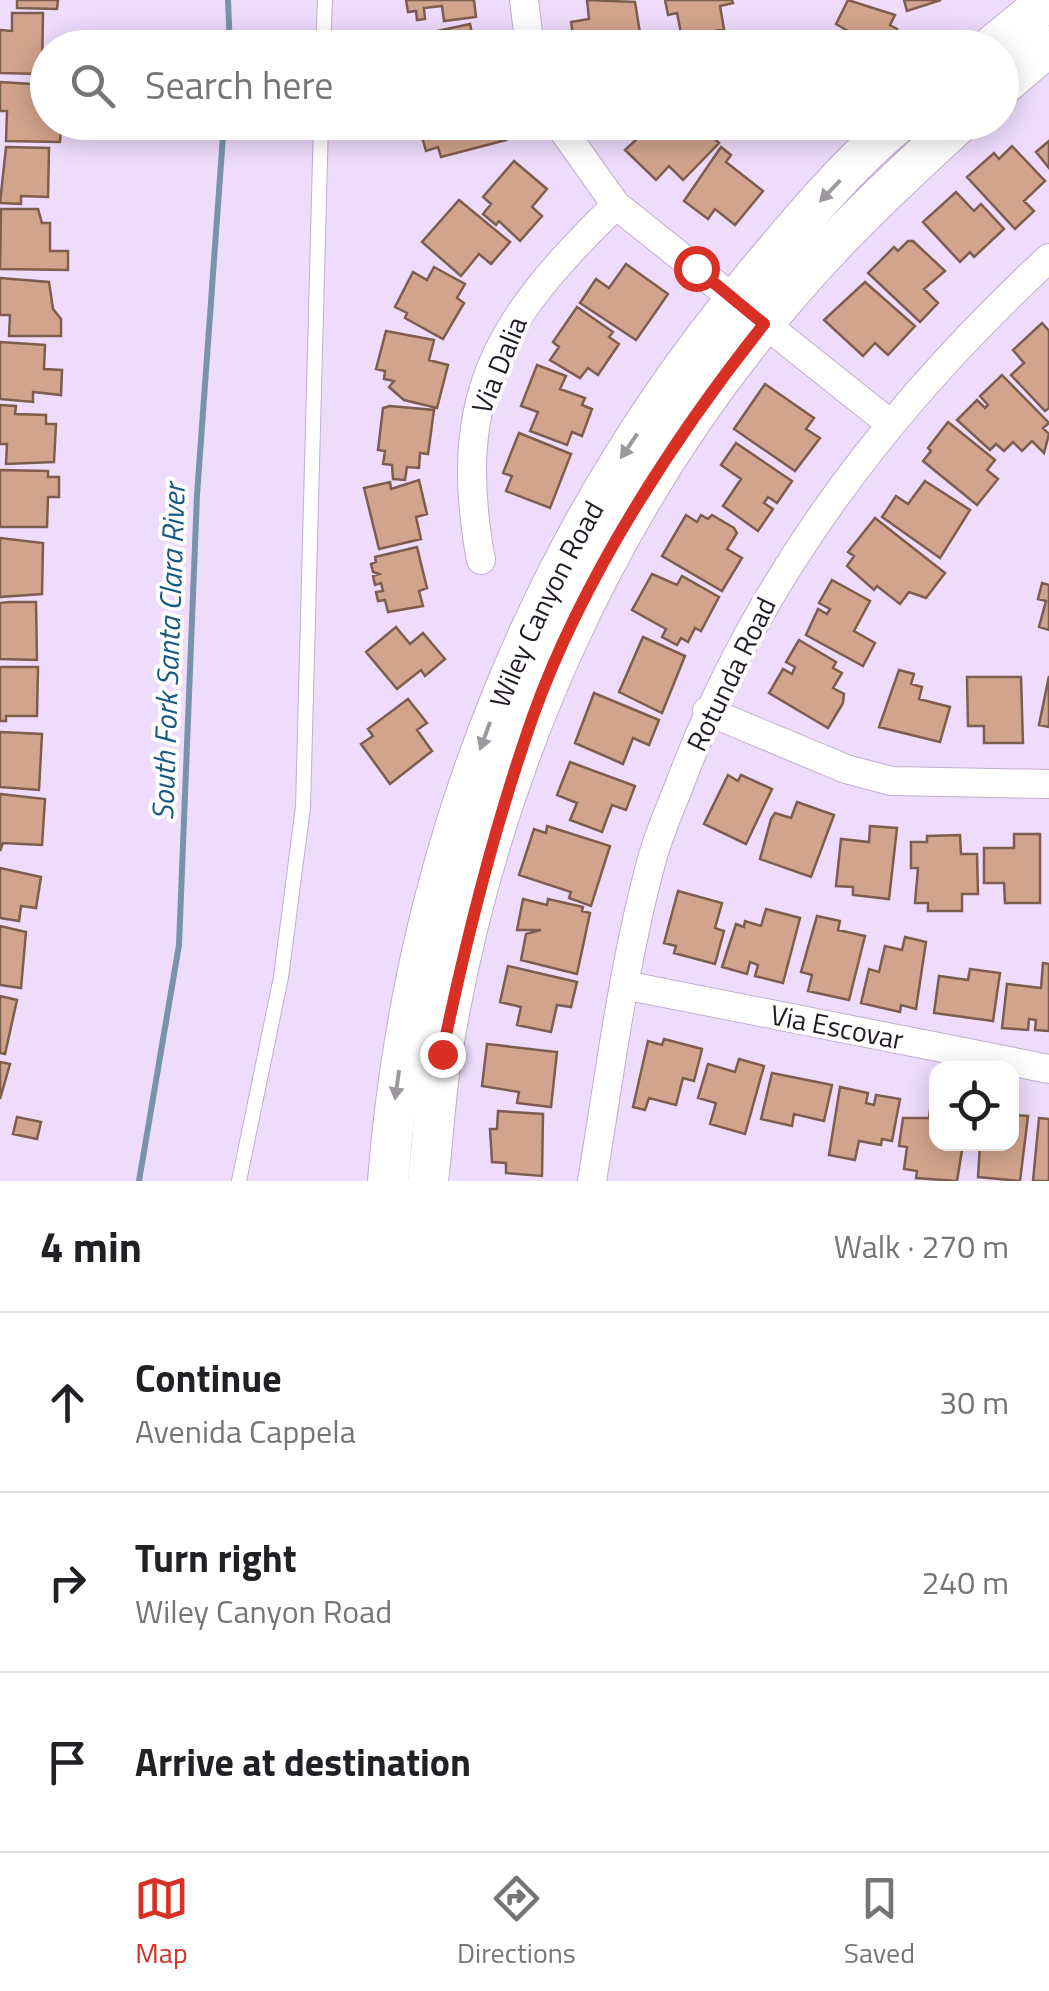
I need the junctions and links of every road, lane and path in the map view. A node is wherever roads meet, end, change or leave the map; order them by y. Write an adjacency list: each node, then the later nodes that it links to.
1 (325, 0): 4 (lane)
2 (524, 0): 5 (street)
3 (1048, 0): 6 (main road)
4 (324, 30)
5 (528, 30)
6 (1012, 30)
7 (1049, 46): 8 (main road)
8 (1019, 72)
9 (321, 140): 22 (lane)
10 (570, 140): 13 (street)
11 (881, 140): 15 (main road, Wiley Canyon Road, one-way to 15)
12 (940, 140): 15 (main road, Wiley Canyon Road)
13 (616, 204): 15 (street); 17 (street, Via Dalia)
14 (1049, 258): 16 (street, Rotunda Road)
15 (750, 312): 16 (street); 23 (main road, Wiley Canyon Road, one-way to 23); 24 (main road, Wiley Canyon Road)
16 (888, 422): 18 (street, Rotunda Road)
17 (481, 560)
18 (708, 711): 19 (street); 20 (street, Rotunda Road)
19 (1049, 784)
20 (624, 985): 21 (street, Via Escovar); 25 (street, Rotunda Road)
21 (1049, 1069)
22 (239, 1181)
23 (388, 1181)
24 (428, 1181)
25 (592, 1181)

